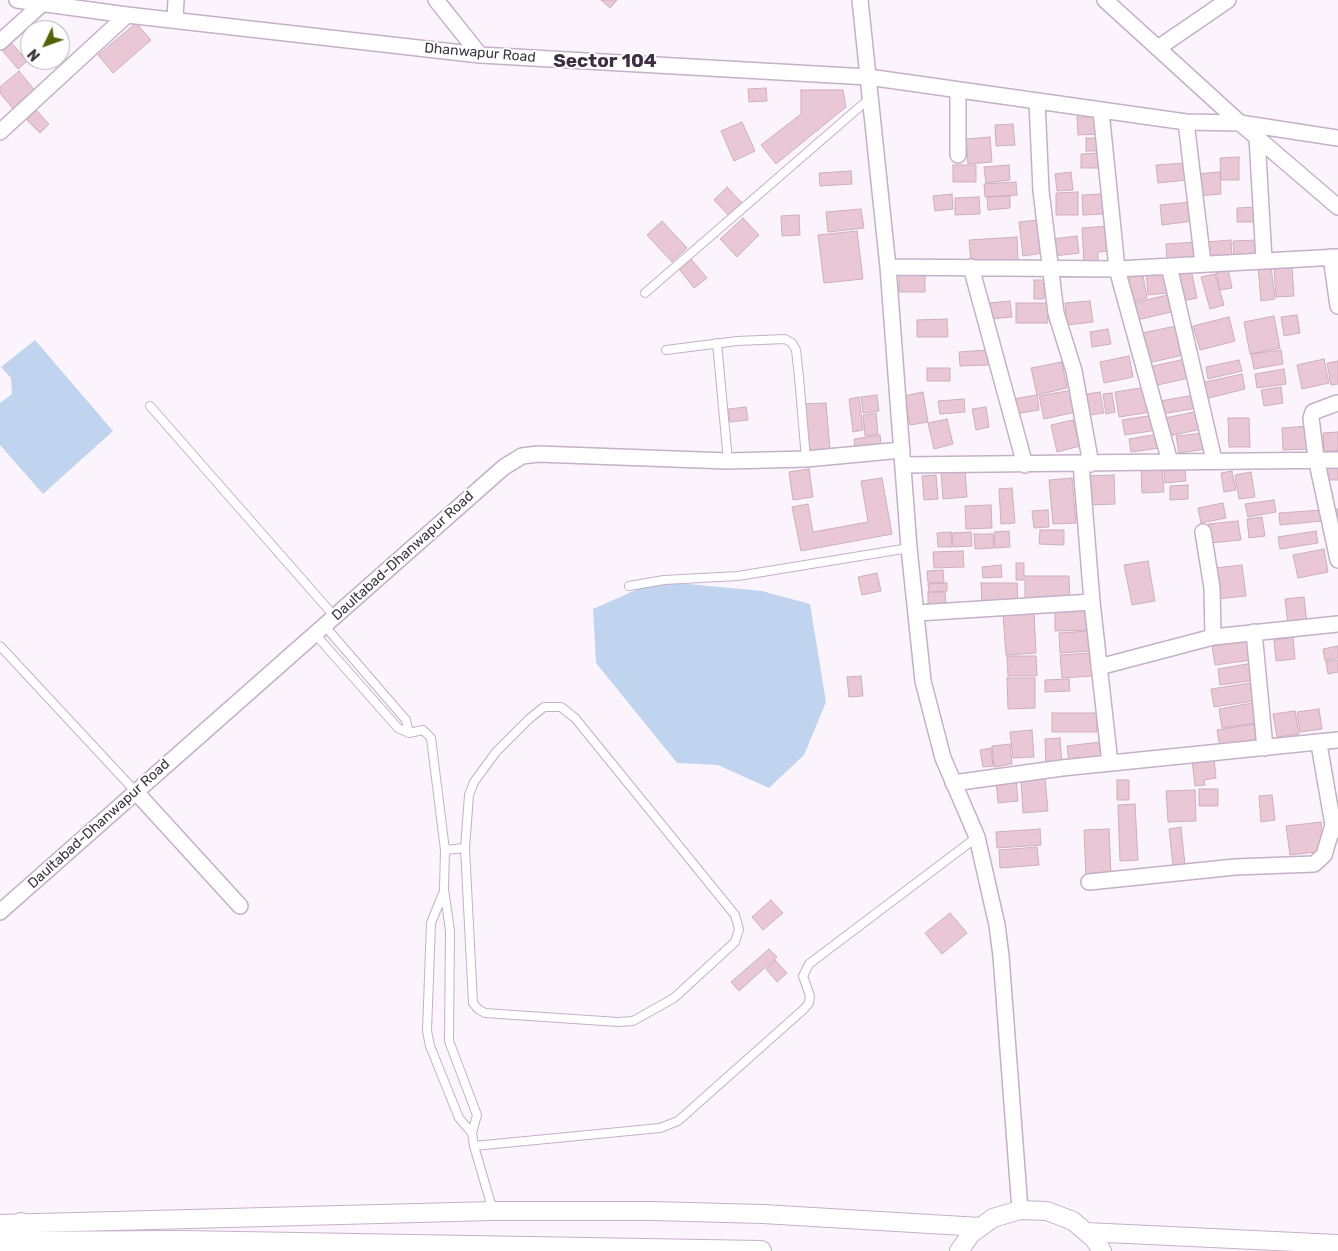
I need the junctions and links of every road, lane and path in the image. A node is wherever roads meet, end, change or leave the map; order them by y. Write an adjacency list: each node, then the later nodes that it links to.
1 (17, 0): 7 (street, Dhanwapur Road)
2 (176, 0): 10 (street)
3 (436, 0): 13 (street)
4 (860, 0): 14 (street)
5 (1105, 0): 12 (street)
6 (1228, 0): 12 (street)
7 (44, 2): 8 (street, Dhanwapur Road); 11 (street)
8 (82, 4): 9 (street, Dhanwapur Road)
9 (127, 15): 10 (street, Dhanwapur Road); 21 (street)
10 (175, 18): 13 (street, Dhanwapur Road)
11 (0, 42)
12 (1158, 48): 20 (street)
13 (480, 55): 14 (street, Dhanwapur Road)
14 (868, 77): 15 (street, Dhanwapur Road); 16 (street)
15 (958, 90): 17 (street, Dhanwapur Road); 24 (street)
16 (870, 98): 30 (street); 34 (lane)
17 (1037, 101): 18 (street, Dhanwapur Road); 32 (street)
18 (1102, 110): 19 (street, Dhanwapur Road); 33 (street)
19 (1186, 122): 20 (street, Dhanwapur Road); 28 (street)
20 (1240, 123): 22 (street); 23 (street, Dhanwapur Road)
21 (0, 132)
22 (1256, 137): 25 (street); 27 (street)
23 (1338, 138)
24 (958, 155)
25 (1338, 208)
26 (1335, 257): 27 (street); 35 (street)
27 (1264, 260): 28 (street)
28 (1203, 263): 29 (street)
29 (1169, 266): 33 (street); 43 (street)
30 (888, 267): 31 (street); 40 (street)
31 (971, 267): 32 (street); 49 (street)
32 (1050, 267): 33 (street); 47 (street)
33 (1117, 269): 46 (street)
34 (645, 293)
35 (1338, 306)
36 (717, 343): 37 (lane); 42 (lane); 45 (lane)
37 (666, 350)
38 (1336, 403): 41 (street)
39 (150, 406): 57 (lane)
40 (902, 450): 42 (street, Daultabad-Dhanwapur Road); 48 (street)
41 (1316, 458): 43 (street); 44 (street); 52 (street)
42 (806, 459): 45 (street, Daultabad-Dhanwapur Road)
43 (1214, 460): 46 (street)
44 (1338, 460)
45 (728, 461): 57 (street, Daultabad-Dhanwapur Road)
46 (1170, 462): 47 (street)
47 (1086, 464): 49 (street); 54 (street)
48 (904, 465): 49 (street); 51 (street)
49 (1025, 465)
50 (1203, 532): 59 (street)
51 (909, 548): 53 (lane); 55 (street)
52 (1338, 560)
53 (629, 586)
54 (1092, 602): 55 (street); 61 (street)
55 (916, 613): 67 (street)
56 (1338, 624): 58 (street)
57 (325, 625): 62 (lane); 62 (lane); 68 (street, Daultabad-Dhanwapur Road)
58 (1254, 632): 59 (street); 65 (street)
59 (1213, 637): 61 (street)
60 (0, 646): 68 (lane)
61 (1099, 667): 66 (street)
62 (409, 733): 72 (lane)
63 (1338, 740): 64 (street)
64 (1319, 744): 65 (street); 69 (street)
65 (1265, 748): 66 (street)
66 (1110, 763): 67 (street)
67 (952, 782): 70 (street)
68 (135, 790): 75 (street); 76 (street, Daultabad-Dhanwapur Road)
69 (1335, 827): 73 (street)
70 (977, 837): 78 (lane); 79 (street)
71 (465, 848): 71 (lane); 72 (lane)
72 (445, 850): 74 (lane)
73 (1089, 882)
74 (444, 889): 77 (lane); 77 (lane)
75 (240, 906)
76 (0, 912)
77 (472, 1133): 78 (lane)
78 (474, 1146): 80 (lane)
79 (1020, 1210): 83 (street); 84 (street)
80 (493, 1211): 81 (street); 83 (street)
81 (21, 1223): 82 (street); 85 (main road)
82 (0, 1224)
83 (980, 1228): 88 (street)
84 (1086, 1232): 86 (street); 89 (street)
85 (6, 1242): 87 (main road)
86 (1338, 1244)
87 (761, 1251)
88 (959, 1251)
89 (1102, 1251)

